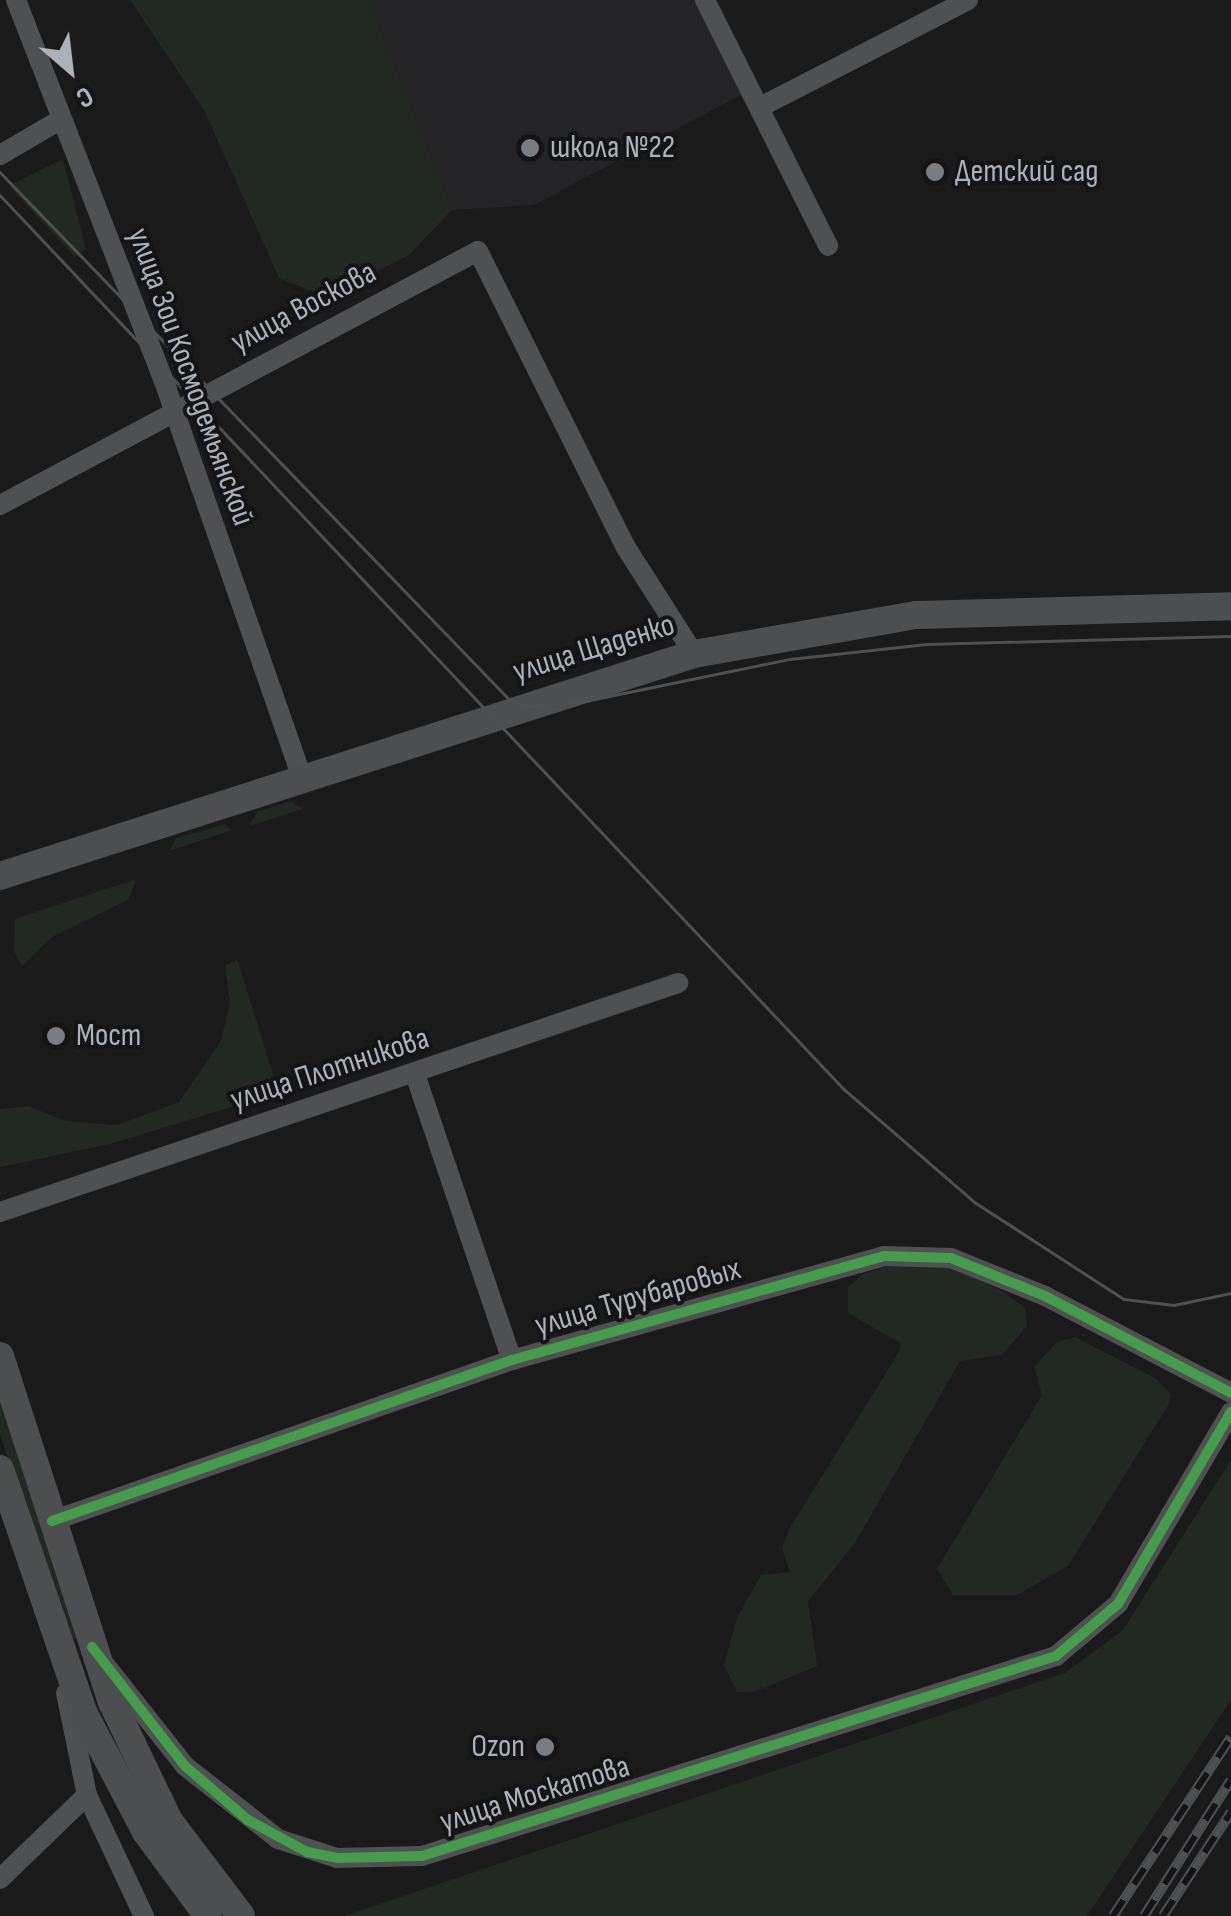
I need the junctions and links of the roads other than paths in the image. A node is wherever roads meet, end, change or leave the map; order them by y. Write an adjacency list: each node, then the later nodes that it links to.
1 (16, 0): 5 (street, улица Зои Космодемьянской)
2 (705, 0): 4 (street)
3 (968, 0): 4 (street)
4 (760, 107): 7 (street)
5 (60, 120): 6 (street); 8 (street, улица Зои Космодемьянской)
6 (0, 155)
7 (828, 246)
8 (174, 412): 9 (street, улица Воскова); 11 (street, улица Воскова); 12 (street, улица Зои Космодемьянской)
9 (0, 505)
10 (1231, 606): 11 (main road, улица Щаденко)
11 (694, 654): 12 (main road, улица Щаденко)
12 (302, 778): 13 (main road, улица Щаденко)
13 (0, 876)
14 (678, 983): 15 (street, улица Плотникова)
15 (415, 1074): 16 (street, улица Плотникова); 18 (street)
16 (0, 1212)
17 (0, 1356): 23 (main road)
18 (512, 1360): 19 (street, улица Турубаровых); 23 (street, улица Турубаровых)
19 (1231, 1393)
20 (1231, 1412): 24 (street, улица Москатова)
21 (0, 1469): 22 (main road)
22 (6, 1511): 25 (main road)
23 (52, 1521): 24 (main road)
24 (92, 1647): 30 (main road)
25 (59, 1658): 26 (street); 29 (main road)
26 (87, 1795): 27 (street); 28 (street)
27 (0, 1879)
28 (144, 1916)
29 (208, 1916)
30 (240, 1916)

